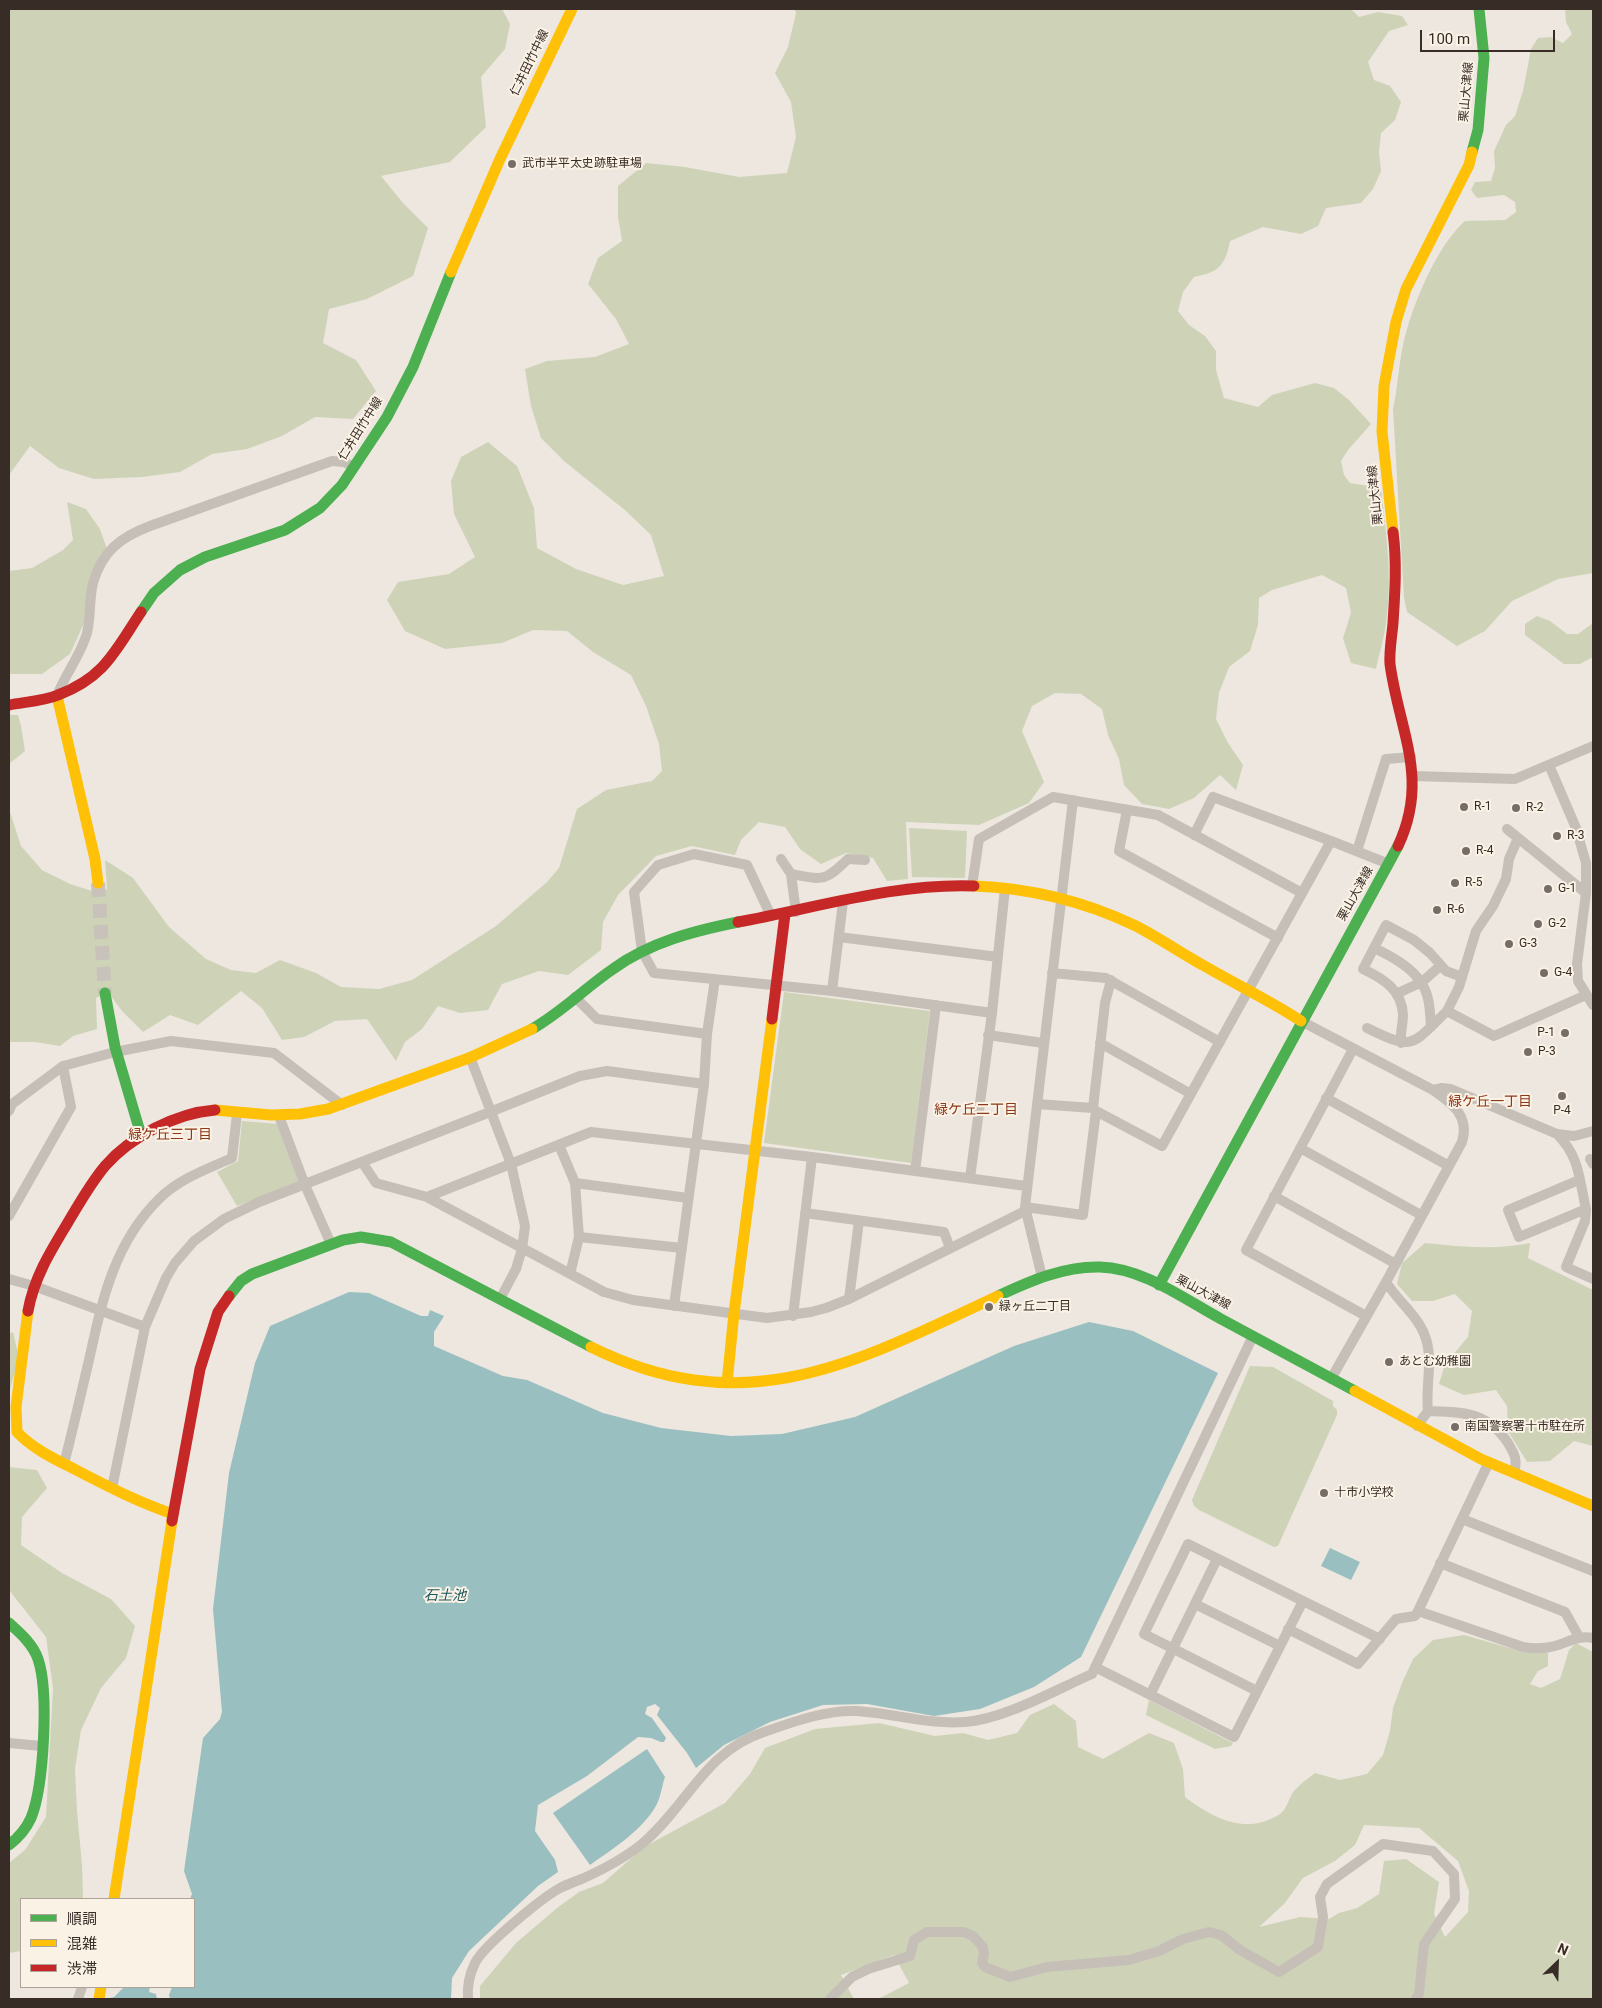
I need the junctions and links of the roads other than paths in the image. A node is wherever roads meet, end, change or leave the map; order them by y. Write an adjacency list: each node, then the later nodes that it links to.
1 (572, 9): 3 (street, 仁井田竹中線)
2 (1479, 9): 7 (street, 栗山大津線)
3 (354, 467): 4 (street, 仁井田竹中線); 4 (street)
4 (57, 696): 5 (street, 仁井田竹中線); 21 (street)
5 (9, 705)
6 (1593, 746): 8 (street)
7 (1411, 757): 9 (street, 栗山大津線); 16 (street)
8 (1549, 765): 9 (street); 25 (street)
9 (1413, 776): 19 (street, 栗山大津線)
10 (1073, 800): 11 (street); 22 (street); 26 (street)
11 (1126, 810): 13 (street); 31 (street)
12 (1507, 829): 14 (street)
13 (1194, 835): 15 (street); 24 (street)
14 (1518, 838): 25 (street); 37 (street)
15 (1331, 840): 16 (street); 24 (street)
16 (1357, 851): 19 (street)
17 (780, 860): 20 (street)
18 (865, 860): 20 (street)
19 (1389, 864): 52 (street, 栗山大津線)
20 (791, 874): 28 (street)
21 (98, 883)
22 (972, 886): 23 (street); 27 (street)
23 (1005, 888): 26 (street); 34 (street)
24 (1302, 893): 31 (street)
25 (1586, 893): 46 (street)
26 (1060, 899): 36 (street); 42 (street)
27 (843, 902): 28 (street); 30 (street)
28 (790, 913): 29 (street); 41 (street)
29 (771, 916): 33 (street); 33 (street)
30 (839, 937): 34 (street); 43 (street)
31 (1278, 938): 42 (street)
32 (1374, 948): 35 (street); 40 (street); 45 (street)
33 (642, 951): 38 (street); 47 (street)
34 (998, 956): 51 (street)
35 (1440, 966): 37 (street); 40 (street)
36 (1052, 973): 39 (street); 58 (street)
37 (1462, 977): 50 (street)
38 (715, 979): 41 (street); 55 (street)
39 (1111, 980): 57 (street); 59 (street)
40 (1422, 982): 45 (street); 53 (street)
41 (776, 985): 43 (street); 82 (street)
42 (1248, 990): 52 (street); 57 (street)
43 (832, 991): 48 (street)
44 (105, 993): 62 (street)
45 (1398, 993): 60 (street)
46 (1586, 995): 49 (street); 50 (street)
47 (576, 997): 55 (street); 63 (street)
48 (936, 1005): 51 (street); 87 (street)
49 (1593, 1005)
50 (1447, 1011): 53 (street)
51 (992, 1013): 56 (street)
52 (1301, 1021): 61 (street); 114 (street, 栗山大津線)
53 (1431, 1027): 60 (street)
54 (1367, 1028): 60 (street)
55 (707, 1034): 65 (street)
56 (988, 1035): 58 (street); 88 (street)
57 (1220, 1042): 67 (street)
58 (1043, 1043): 69 (street)
59 (1100, 1043): 67 (street); 71 (street)
60 (1401, 1043)
61 (1353, 1048): 66 (street); 68 (street)
62 (115, 1052): 64 (street); 70 (street); 77 (street)
63 (470, 1057): 70 (street); 73 (street)
64 (63, 1066): 72 (street); 100 (street)
65 (704, 1084): 73 (street); 80 (street)
66 (1433, 1090): 76 (street); 86 (street)
67 (1191, 1094): 71 (street)
68 (1326, 1098): 81 (street); 86 (street)
69 (1036, 1104): 71 (street); 92 (street)
70 (342, 1105): 75 (street)
71 (1094, 1109): 96 (street)
72 (9, 1111)
73 (490, 1112): 84 (street); 85 (street)
74 (237, 1114): 75 (street); 77 (street); 119 (street)
75 (279, 1116): 91 (street)
76 (1557, 1134): 78 (street); 89 (street)
77 (141, 1135): 115 (street)
78 (1592, 1135)
79 (559, 1145): 80 (street); 85 (street); 90 (street)
80 (696, 1145): 82 (street); 95 (street)
81 (1300, 1148): 93 (street); 99 (street)
82 (756, 1151): 83 (street); 120 (street)
83 (812, 1157): 87 (street); 98 (street)
84 (362, 1162): 91 (street); 94 (street)
85 (511, 1164): 94 (street); 107 (street)
86 (1449, 1166): 99 (street)
87 (915, 1171): 88 (street)
88 (970, 1178): 92 (street)
89 (1579, 1180): 97 (street); 97 (street)
90 (575, 1183): 95 (street); 103 (street)
91 (305, 1185): 104 (street); 123 (street)
92 (1026, 1186): 96 (street)
93 (1274, 1196): 108 (street); 122 (street)
94 (427, 1197): 107 (street)
95 (688, 1198): 105 (street)
96 (1025, 1209): 106 (street); 110 (street)
97 (1586, 1209): 102 (street)
98 (806, 1213): 101 (street); 121 (street)
99 (1421, 1215): 108 (street)
100 (9, 1216)
101 (859, 1221): 106 (street); 117 (street)
102 (1589, 1223): 112 (street)
103 (579, 1237): 105 (street); 109 (street)
104 (331, 1244): 116 (street); 134 (street)
105 (682, 1248): 118 (street)
106 (950, 1248): 117 (street)
107 (522, 1249): 109 (street); 116 (street)
108 (1396, 1264): 113 (street)
109 (570, 1274): 118 (street)
110 (1042, 1277): 114 (street); 126 (street)
111 (9, 1279): 115 (street)
112 (1593, 1279)
113 (1386, 1282): 122 (street); 127 (street)
114 (1159, 1285): 124 (street, 栗山大津線)
115 (34, 1286): 119 (street); 130 (street)
116 (500, 1298): 126 (street)
117 (849, 1299): 121 (street)
118 (674, 1306): 120 (street)
119 (100, 1310): 123 (street); 130 (street)
120 (734, 1313): 121 (street); 126 (street)
121 (793, 1316)
122 (1366, 1316): 125 (street)
123 (145, 1326): 132 (street)
124 (1253, 1336): 125 (street, 栗山大津線); 149 (street)
125 (1330, 1378): 128 (street, 栗山大津線)
126 (727, 1383)
127 (1428, 1411): 128 (street); 131 (street)
128 (1417, 1426): 129 (street, 栗山大津線)
129 (1489, 1462): 131 (street, 栗山大津線); 135 (street)
130 (64, 1464): 132 (street)
131 (1514, 1472): 133 (street, 栗山大津線)
132 (112, 1488): 134 (street)
133 (1593, 1506)
134 (173, 1514): 155 (street)
135 (1462, 1519): 137 (street); 138 (street)
136 (1217, 1559): 139 (street); 140 (street); 148 (street)
137 (1440, 1563): 141 (street); 144 (street)
138 (1593, 1571)
139 (1303, 1601): 143 (street); 146 (street)
140 (1195, 1604): 147 (street); 148 (street)
141 (1418, 1611): 144 (street); 146 (street)
142 (9, 1624): 153 (street)
143 (1288, 1629): 146 (street); 147 (street)
144 (1579, 1637): 145 (street)
145 (1593, 1638)
146 (1380, 1639)
147 (1280, 1646): 150 (street)
148 (1173, 1649): 150 (street); 151 (street)
149 (1095, 1667): 151 (street); 156 (street)
150 (1257, 1692): 151 (street)
151 (1150, 1695)
152 (9, 1743): 153 (street)
153 (42, 1746): 154 (street)
154 (9, 1845)
155 (114, 1898)
156 (468, 1999)
157 (830, 1999): 158 (street)
158 (1416, 1999)

